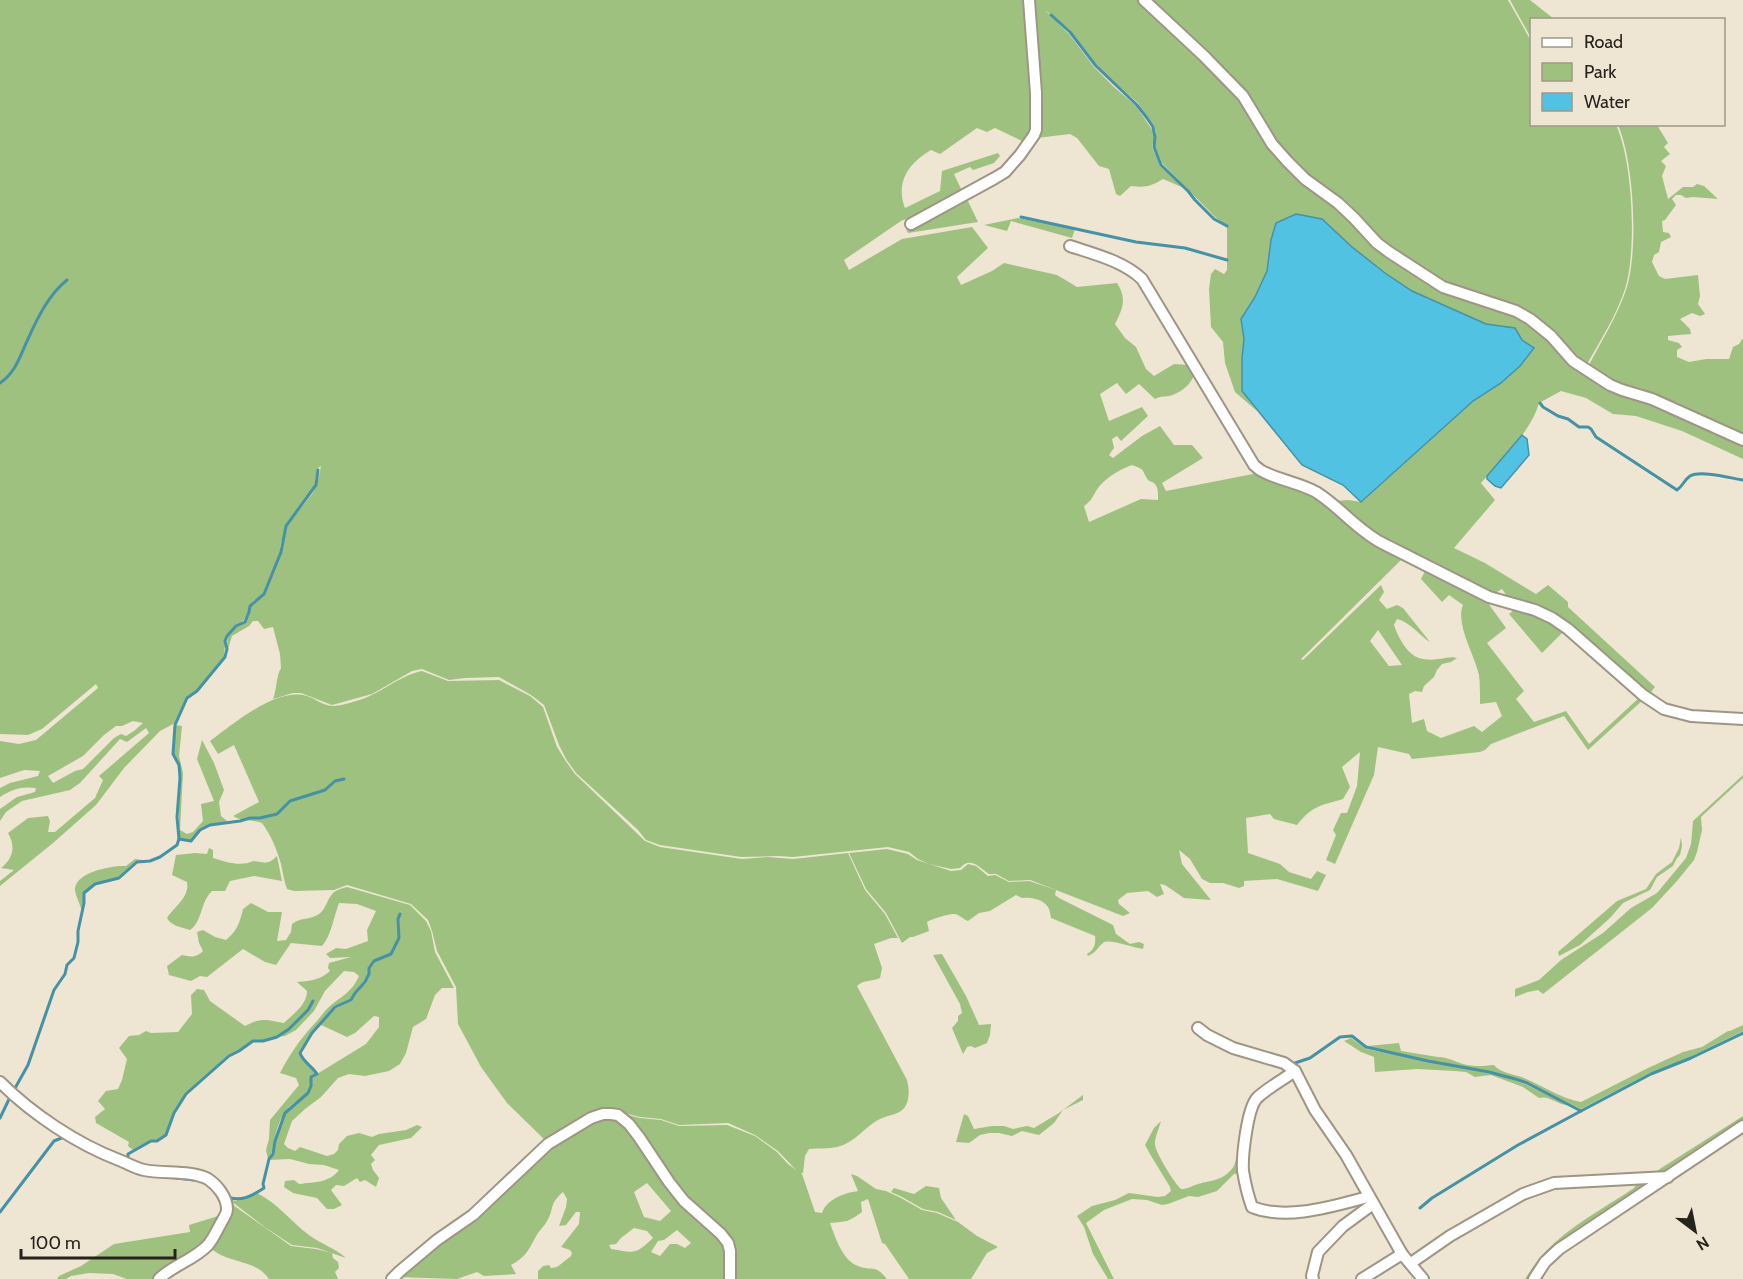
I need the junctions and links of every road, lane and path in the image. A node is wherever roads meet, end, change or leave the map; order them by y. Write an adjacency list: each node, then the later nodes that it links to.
1 (1029, 0): 3 (street)
2 (1144, 0): 5 (street)
3 (911, 224)
4 (1070, 246): 6 (street)
5 (1743, 440)
6 (1743, 719)
7 (1198, 1028): 8 (street)
8 (1295, 1071): 12 (street); 12 (street)
9 (0, 1082): 15 (street)
10 (1743, 1126): 11 (street)
11 (1668, 1177): 14 (street); 21 (street)
12 (1370, 1200): 13 (street); 18 (street)
13 (1402, 1254): 14 (street); 19 (street)
14 (1411, 1263): 20 (street)
15 (159, 1279)
16 (392, 1279): 17 (street)
17 (730, 1279)
18 (1313, 1279)
19 (1362, 1279)
20 (1423, 1279)
21 (1534, 1279)

